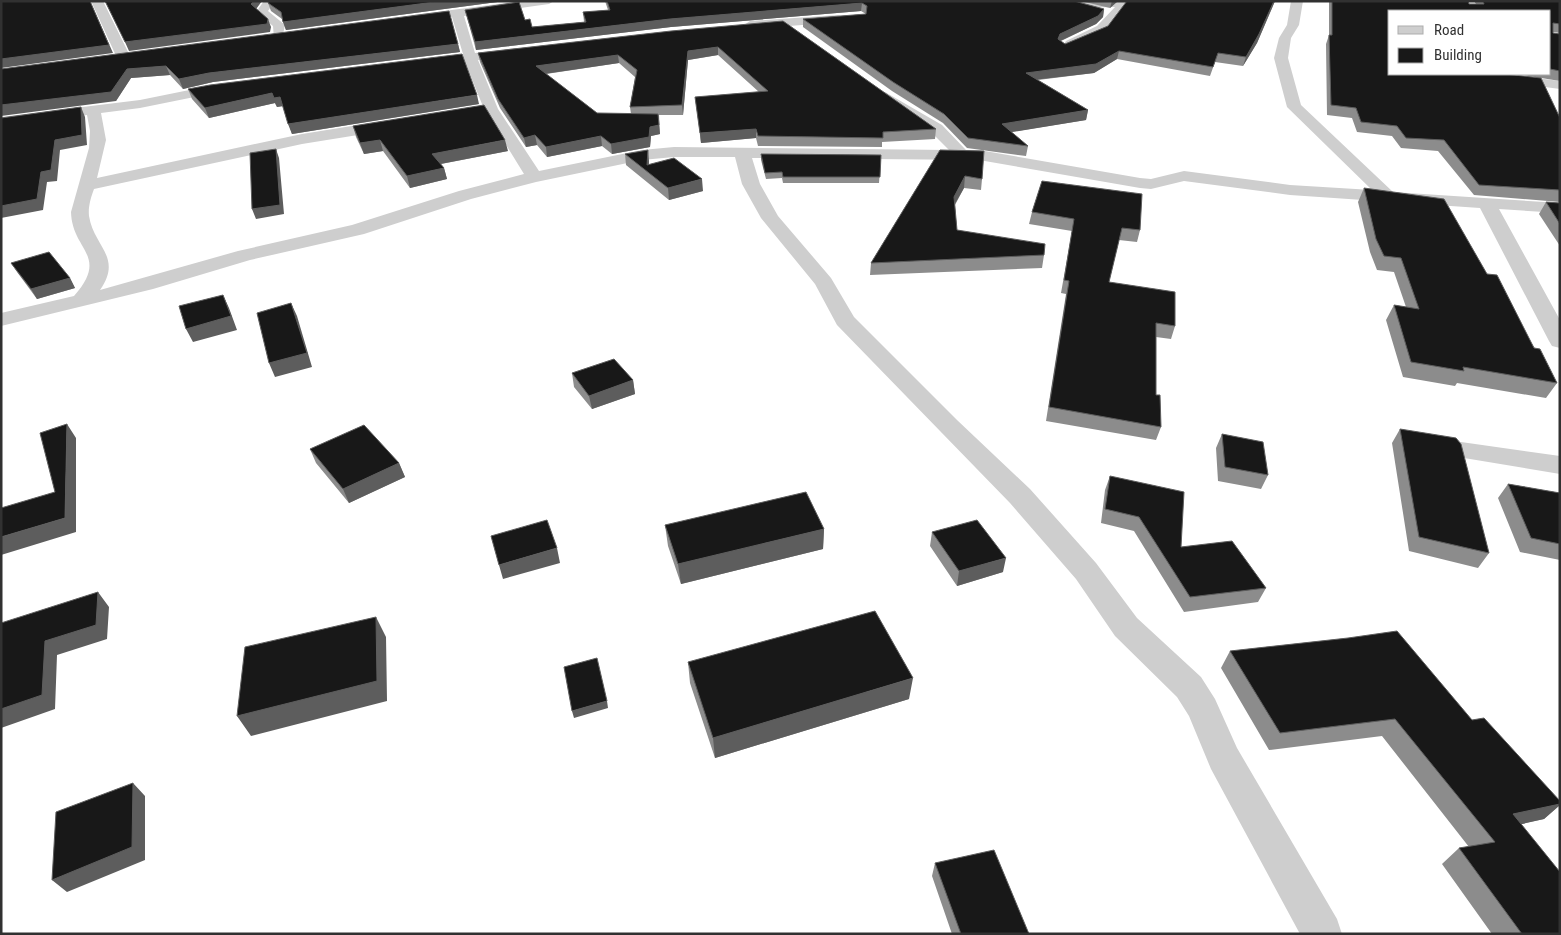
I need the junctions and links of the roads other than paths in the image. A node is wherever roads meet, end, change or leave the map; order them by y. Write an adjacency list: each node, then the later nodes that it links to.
1 (97, 1): 18 (street)
2 (270, 1): 15 (street)
3 (550, 1): 8 (street)
4 (1297, 1): 34 (street)
5 (1061, 2): 7 (street)
6 (1125, 2): 7 (street); 9 (street)
7 (1074, 5): 9 (street)
8 (457, 13): 11 (street); 19 (street)
9 (1114, 14): 16 (street)
10 (852, 18): 12 (street)
11 (400, 20)
12 (786, 23): 13 (street); 14 (street)
13 (734, 26)
14 (800, 33)
15 (278, 36)
16 (1064, 47)
17 (528, 51): 19 (street)
18 (124, 58)
19 (470, 58): 20 (street); 25 (street)
20 (411, 64)
21 (1483, 75): 23 (street)
22 (242, 84): 26 (street)
23 (1560, 85)
24 (872, 86): 31 (street)
25 (491, 109): 27 (street); 32 (street)
26 (93, 111): 28 (street); 33 (street)
27 (472, 112)
28 (1, 122)
29 (406, 123): 33 (street)
30 (742, 152): 31 (street); 32 (street); 44 (street)
31 (961, 154): 34 (street)
32 (534, 177): 39 (street)
33 (86, 185): 39 (street)
34 (1387, 195): 35 (street)
35 (1486, 202): 36 (street); 37 (street)
36 (1560, 208)
37 (1534, 292): 38 (street); 41 (street)
38 (1560, 296)
39 (80, 302): 40 (street)
40 (1, 320)
41 (1560, 341)
42 (1461, 450): 43 (street)
43 (1560, 465)
44 (1322, 934)

